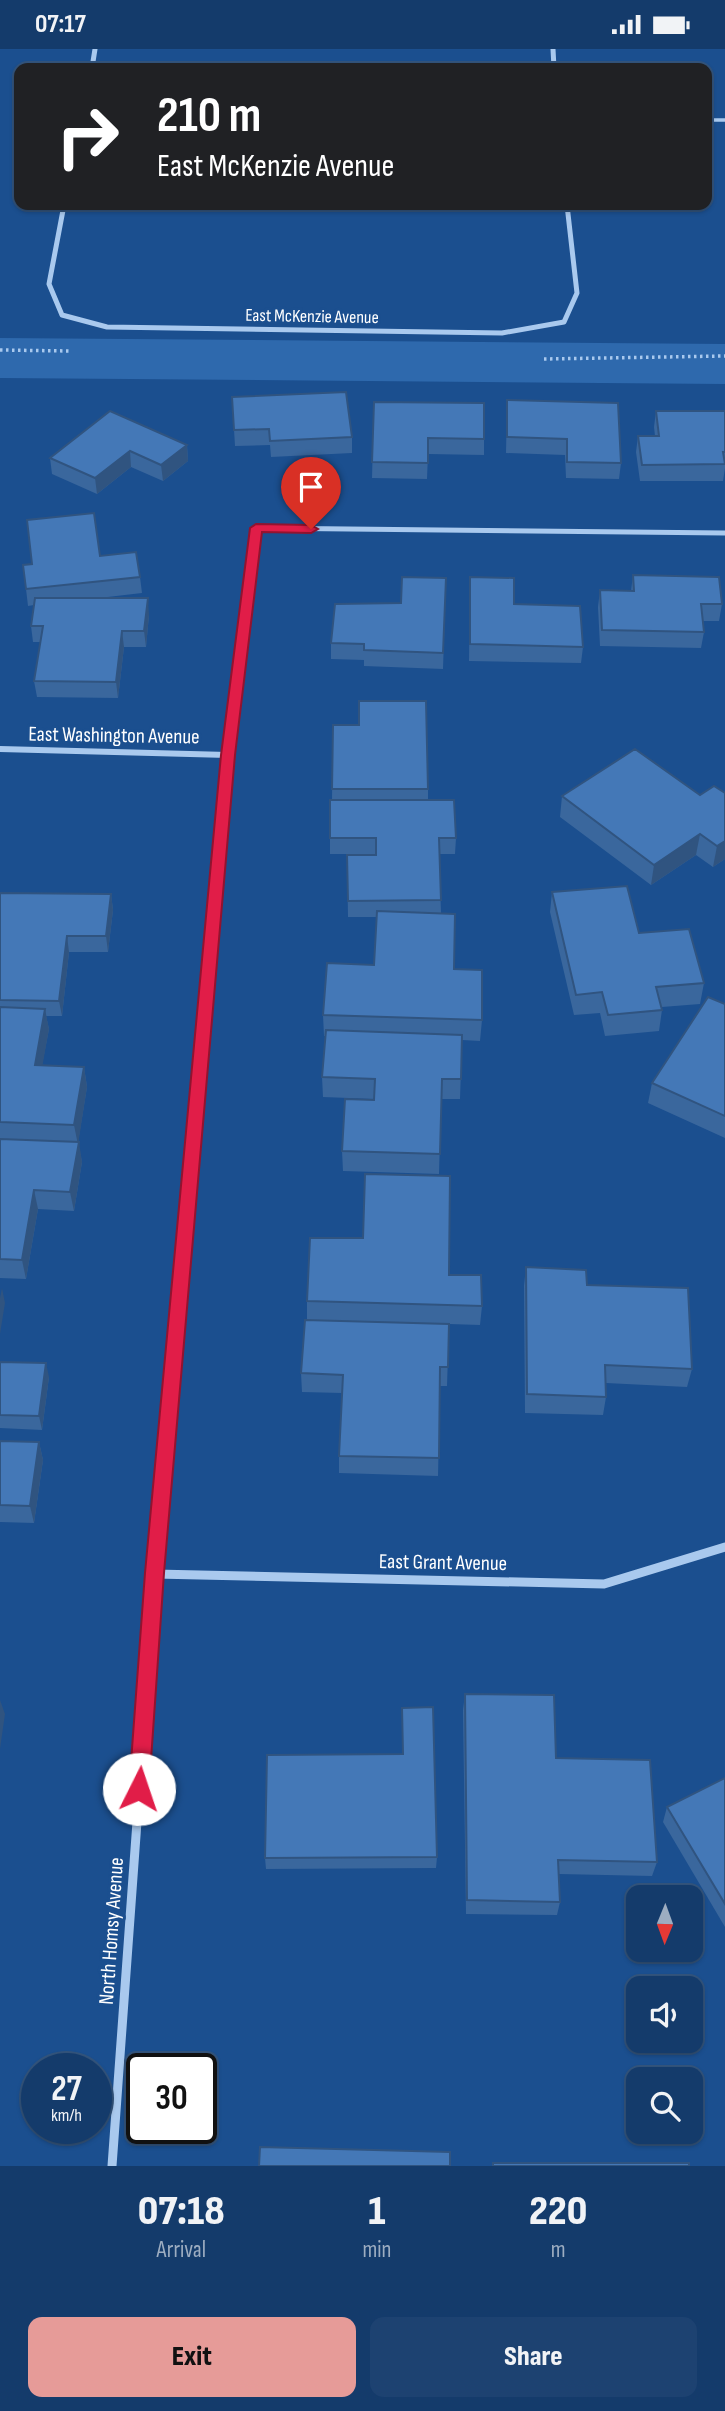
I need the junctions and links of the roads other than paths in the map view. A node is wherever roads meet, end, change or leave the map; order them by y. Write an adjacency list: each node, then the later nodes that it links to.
1 (63, 210): 2 (street, East McKenzie Avenue)
2 (568, 210)
3 (725, 533): 5 (street, North Homsy Avenue)
4 (0, 749): 5 (street, East Washington Avenue)
5 (228, 755): 7 (street, North Homsy Avenue)
6 (725, 1547): 7 (street, East Grant Avenue)
7 (155, 1573): 8 (street, North Homsy Avenue)
8 (112, 2166)

